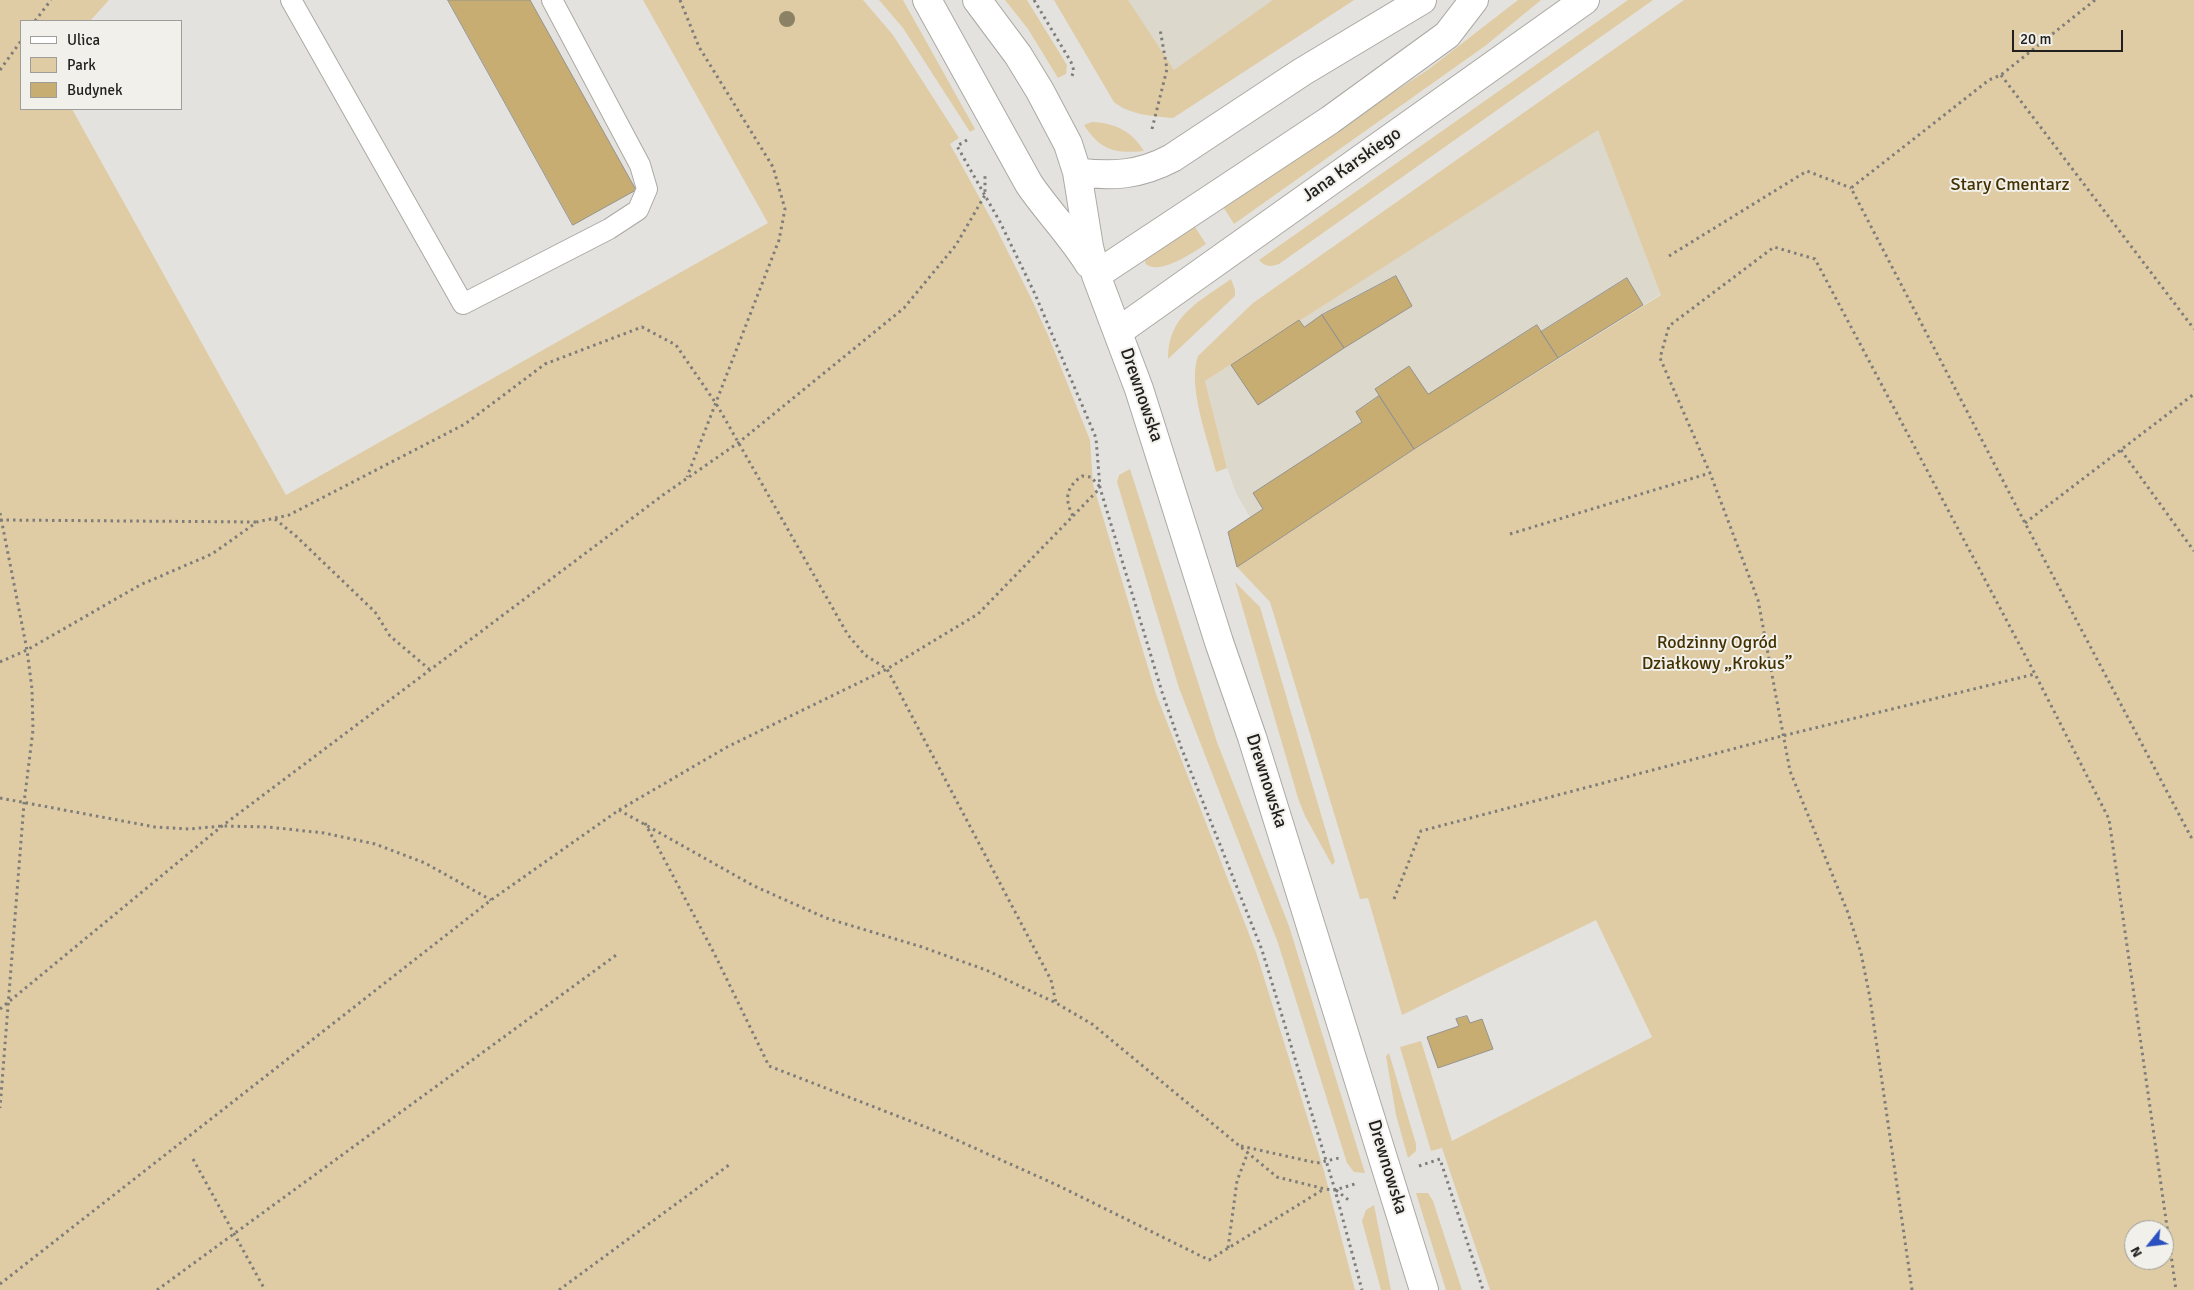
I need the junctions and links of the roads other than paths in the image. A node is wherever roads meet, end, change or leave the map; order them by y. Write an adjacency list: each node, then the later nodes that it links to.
1 (291, 0): 2 (lane)
2 (552, 0)
3 (927, 0): 9 (main road, Drewnowska)
4 (977, 0): 8 (main road, Drewnowska)
5 (1422, 0): 8 (main road)
6 (1474, 0): 9 (main road)
7 (1585, 0): 10 (main road, Jana Karskiego)
8 (1077, 172): 9 (main road, Drewnowska)
9 (1096, 275): 10 (main road, Drewnowska)
10 (1118, 331): 11 (main road, Drewnowska)
11 (1424, 1290)

